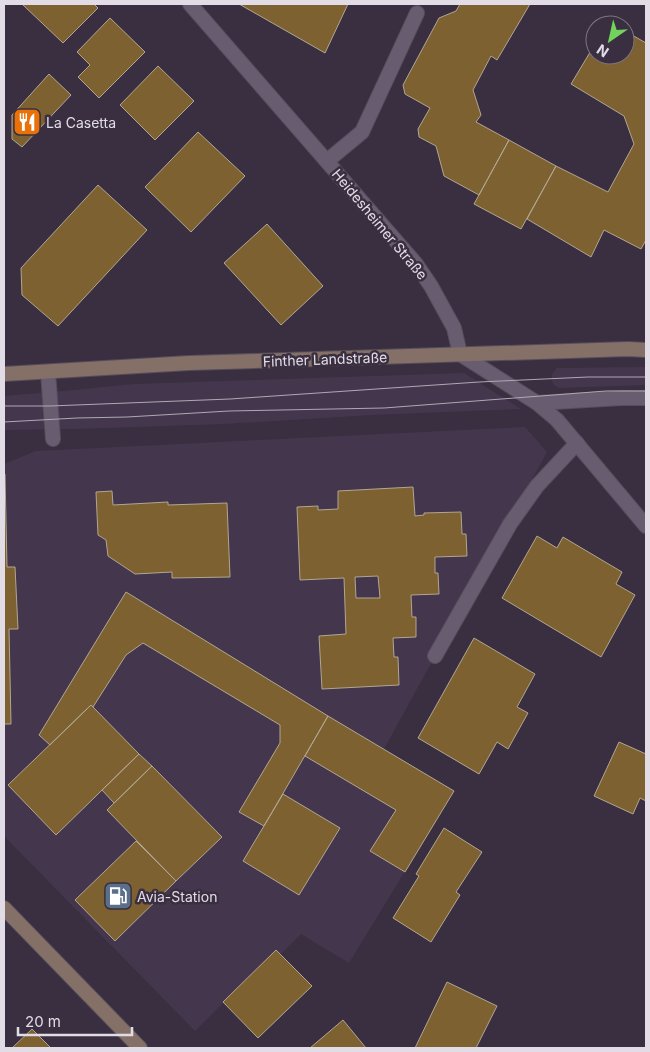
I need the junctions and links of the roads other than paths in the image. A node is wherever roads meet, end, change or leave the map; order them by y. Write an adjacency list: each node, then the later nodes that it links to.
1 (190, 4): 3 (street, Heidesheimer Straße)
2 (417, 13): 3 (street)
3 (326, 161): 5 (street, Heidesheimer Straße)
4 (646, 350): 5 (main road, Finther Landstraße)
5 (460, 354): 6 (main road, Finther Landstraße); 9 (street)
6 (48, 372): 7 (main road, Finther Landstraße); 10 (street)
7 (4, 374)
8 (646, 398): 9 (street)
9 (537, 403): 11 (street)
10 (53, 439)
11 (577, 443): 12 (street); 13 (street)
12 (646, 526)
13 (435, 656)
14 (4, 908): 15 (main road)
15 (140, 1048)

